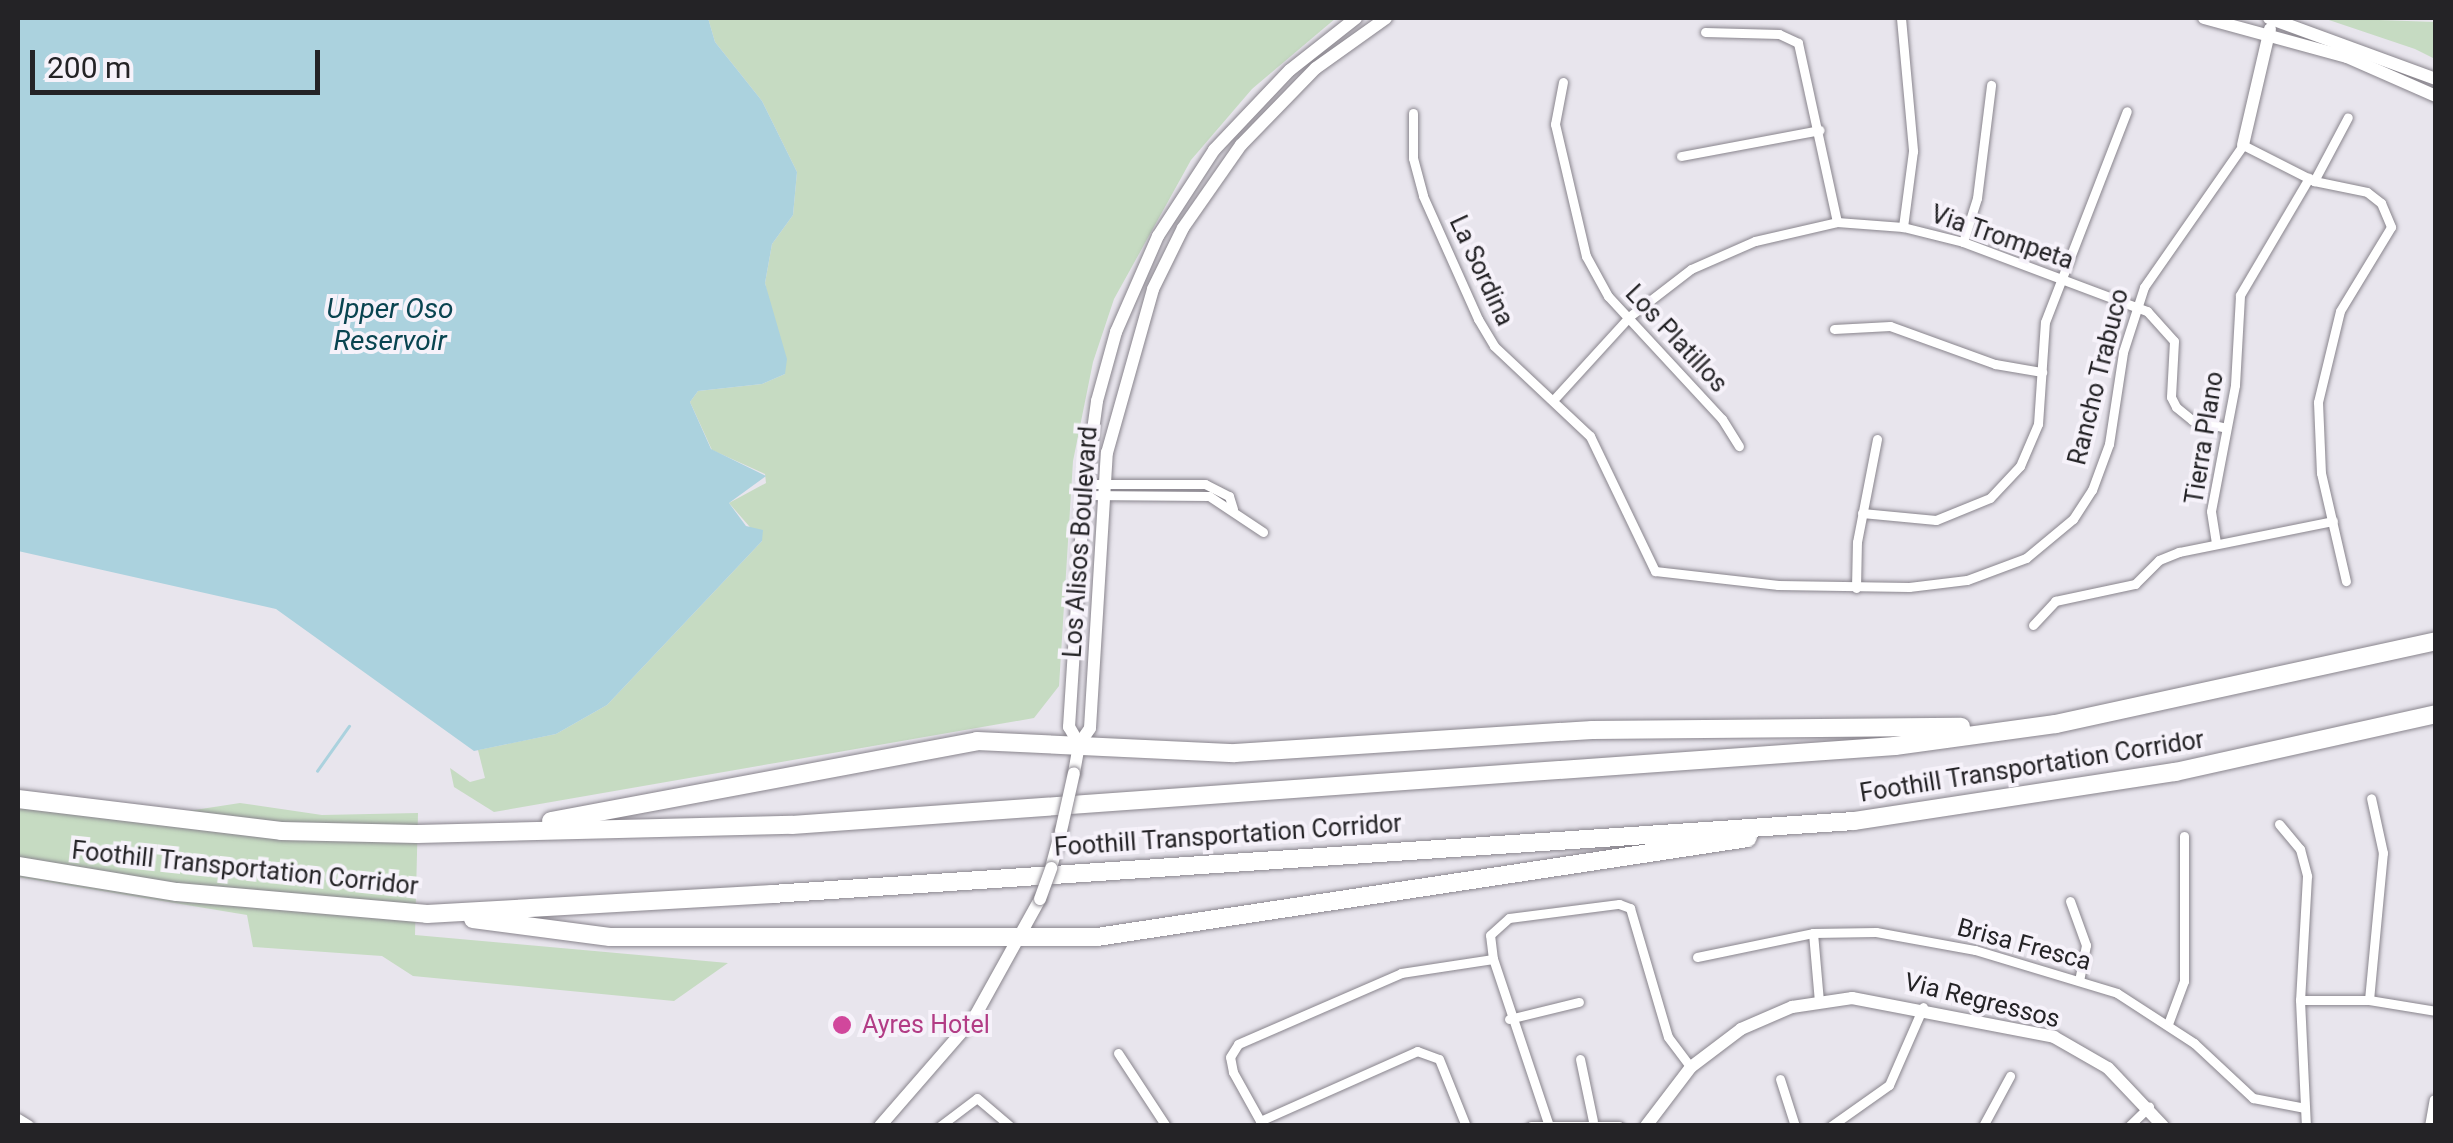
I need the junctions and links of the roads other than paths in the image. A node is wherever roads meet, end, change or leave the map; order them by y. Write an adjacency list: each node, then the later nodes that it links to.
1 (1356, 18): 31 (main road, Los Alisos Boulevard)
2 (1386, 18): 32 (main road, Los Alisos Boulevard)
3 (1900, 18): 20 (street)
4 (2204, 18): 7 (main road)
5 (2273, 18): 7 (main road, Rancho Trabuco); 8 (main road)
6 (1704, 32): 15 (street)
7 (2269, 33): 11 (main road); 16 (main road, Rancho Trabuco)
8 (2436, 80)
9 (1563, 82): 24 (street, Los Platillos)
10 (1992, 85): 21 (street)
11 (2436, 96)
12 (2127, 111): 22 (street)
13 (1413, 113): 27 (street, La Sordina)
14 (2348, 116): 18 (street, Tierra Plano)
15 (1820, 130): 17 (street); 19 (street)
16 (2243, 145): 18 (street); 23 (street, Rancho Trabuco)
17 (1681, 156)
18 (2311, 180): 28 (street, Tierra Plano); 34 (street)
19 (1837, 222): 20 (street, Via Trompeta); 24 (street, Via Trompeta)
20 (1903, 227): 21 (street, Via Trompeta)
21 (1962, 242): 22 (street, Via Trompeta)
22 (2060, 279): 23 (street, Via Trompeta); 26 (street)
23 (2136, 307): 28 (street, Via Trompeta); 39 (street, Rancho Trabuco)
24 (1630, 316): 27 (street, Via Trompeta); 30 (street, Los Platillos)
25 (1834, 329): 26 (street)
26 (2042, 372): 33 (street)
27 (1556, 397): 37 (street, La Sordina)
28 (2226, 428): 36 (street, Tierra Plano)
29 (1878, 440): 33 (street)
30 (1739, 446)
31 (1084, 489): 32 (street); 44 (main road, Los Alisos Boulevard)
32 (1103, 490): 35 (street); 44 (main road, Los Alisos Boulevard)
33 (1862, 513): 39 (street)
34 (2333, 521): 36 (street); 38 (street)
35 (1263, 532)
36 (2216, 544): 40 (street)
37 (1655, 571): 39 (street, Rancho Trabuco)
38 (2346, 581)
39 (1856, 588)
40 (2033, 625)
41 (2436, 641): 43 (highway, Foothill Transportation Corridor)
42 (2436, 714): 47 (highway, Foothill Transportation Corridor)
43 (2056, 724): 44 (highway); 49 (highway, Foothill Transportation Corridor)
44 (1079, 744): 49 (highway); 55 (main road, Los Alisos Boulevard, bridge)
45 (2370, 798): 60 (street)
46 (18, 799): 49 (highway, Foothill Transportation Corridor)
47 (1854, 821): 53 (highway, Foothill Transportation Corridor); 55 (highway)
48 (2279, 824): 59 (street)
49 (486, 832)
50 (2184, 836): 66 (street)
51 (18, 866): 53 (highway, Foothill Transportation Corridor)
52 (2070, 901): 58 (street)
53 (428, 914): 55 (highway)
54 (1813, 932): 56 (street, Brisa Fresca); 58 (street, Brisa Fresca); 61 (street)
55 (1020, 940): 80 (main road, Los Alisos Boulevard)
56 (1697, 958)
57 (1493, 959): 65 (street); 69 (street); 77 (street)
58 (2080, 977): 66 (street, Brisa Fresca)
59 (2300, 1000): 60 (street); 74 (street)
60 (2369, 1000): 64 (street)
61 (1819, 1001): 63 (main road, Via Regressos); 69 (main road)
62 (1579, 1002): 65 (street)
63 (1923, 1008): 73 (main road, Via Regressos); 89 (street)
64 (2436, 1011)
65 (1509, 1019): 78 (street)
66 (2168, 1024): 74 (street, Brisa Fresca)
67 (1118, 1054): 83 (street)
68 (1580, 1059): 76 (street)
69 (1691, 1067): 87 (main road)
70 (2010, 1076): 90 (street)
71 (1780, 1079): 88 (street)
72 (2434, 1099): 94 (street)
73 (2149, 1107): 91 (street); 92 (main road, Via Regressos)
74 (2305, 1108): 93 (street)
75 (18, 1120): 79 (main road)
76 (1593, 1121): 78 (street); 86 (street)
77 (1262, 1123): 84 (street)
78 (1548, 1123): 85 (street)
79 (28, 1126)
80 (880, 1126)
81 (940, 1126): 82 (street)
82 (1010, 1126)
83 (1166, 1126)
84 (1466, 1126)
85 (1531, 1126)
86 (1618, 1126)
87 (1646, 1126)
88 (1796, 1126)
89 (1831, 1126)
90 (1983, 1126)
91 (2129, 1126)
92 (2162, 1126)
93 (2306, 1126)
94 (2429, 1126)

